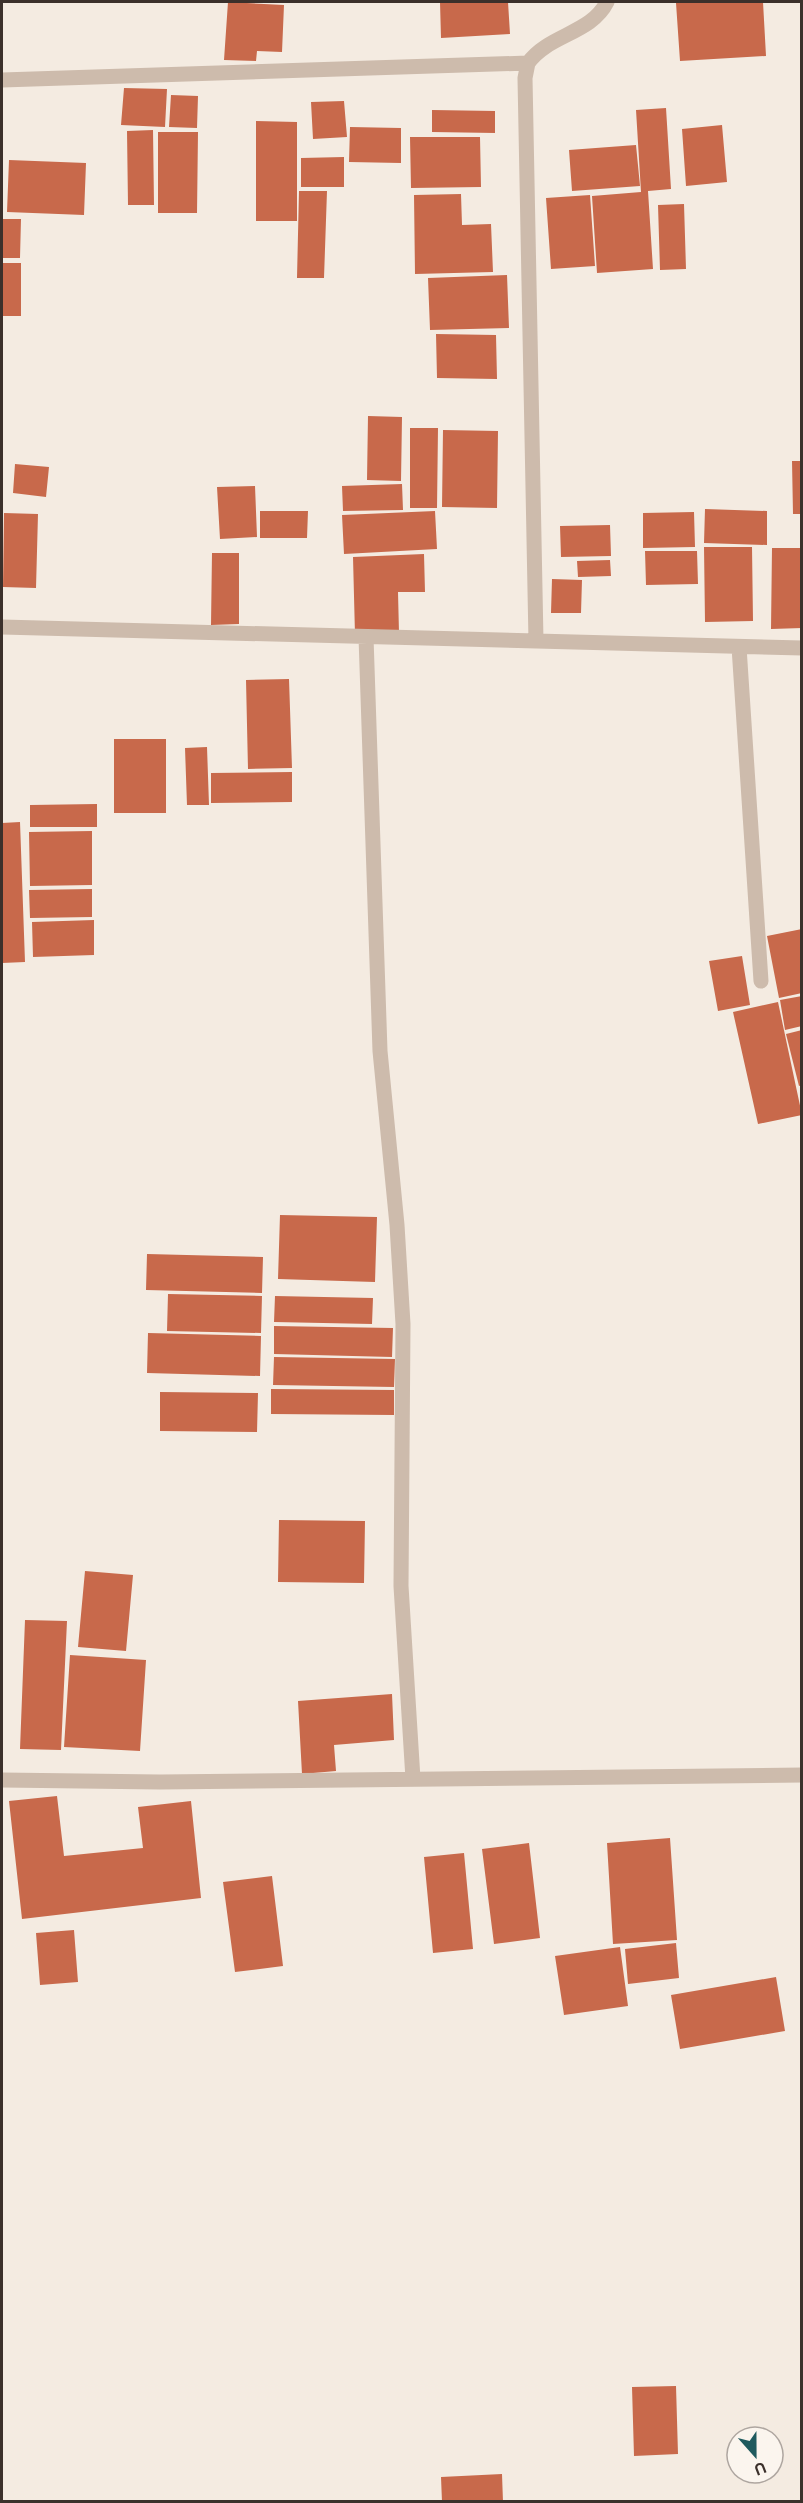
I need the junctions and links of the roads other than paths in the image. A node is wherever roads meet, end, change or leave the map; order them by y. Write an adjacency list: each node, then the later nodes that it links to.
1 (607, 2): 2 (street)
2 (528, 63): 3 (street); 6 (street)
3 (2, 80)
4 (2, 627): 5 (street)
5 (366, 637): 6 (street); 11 (street)
6 (536, 641): 7 (street)
7 (739, 647): 8 (street); 9 (street)
8 (801, 648)
9 (761, 981)
10 (801, 1775): 11 (street)
11 (413, 1779): 12 (street)
12 (2, 1780)

